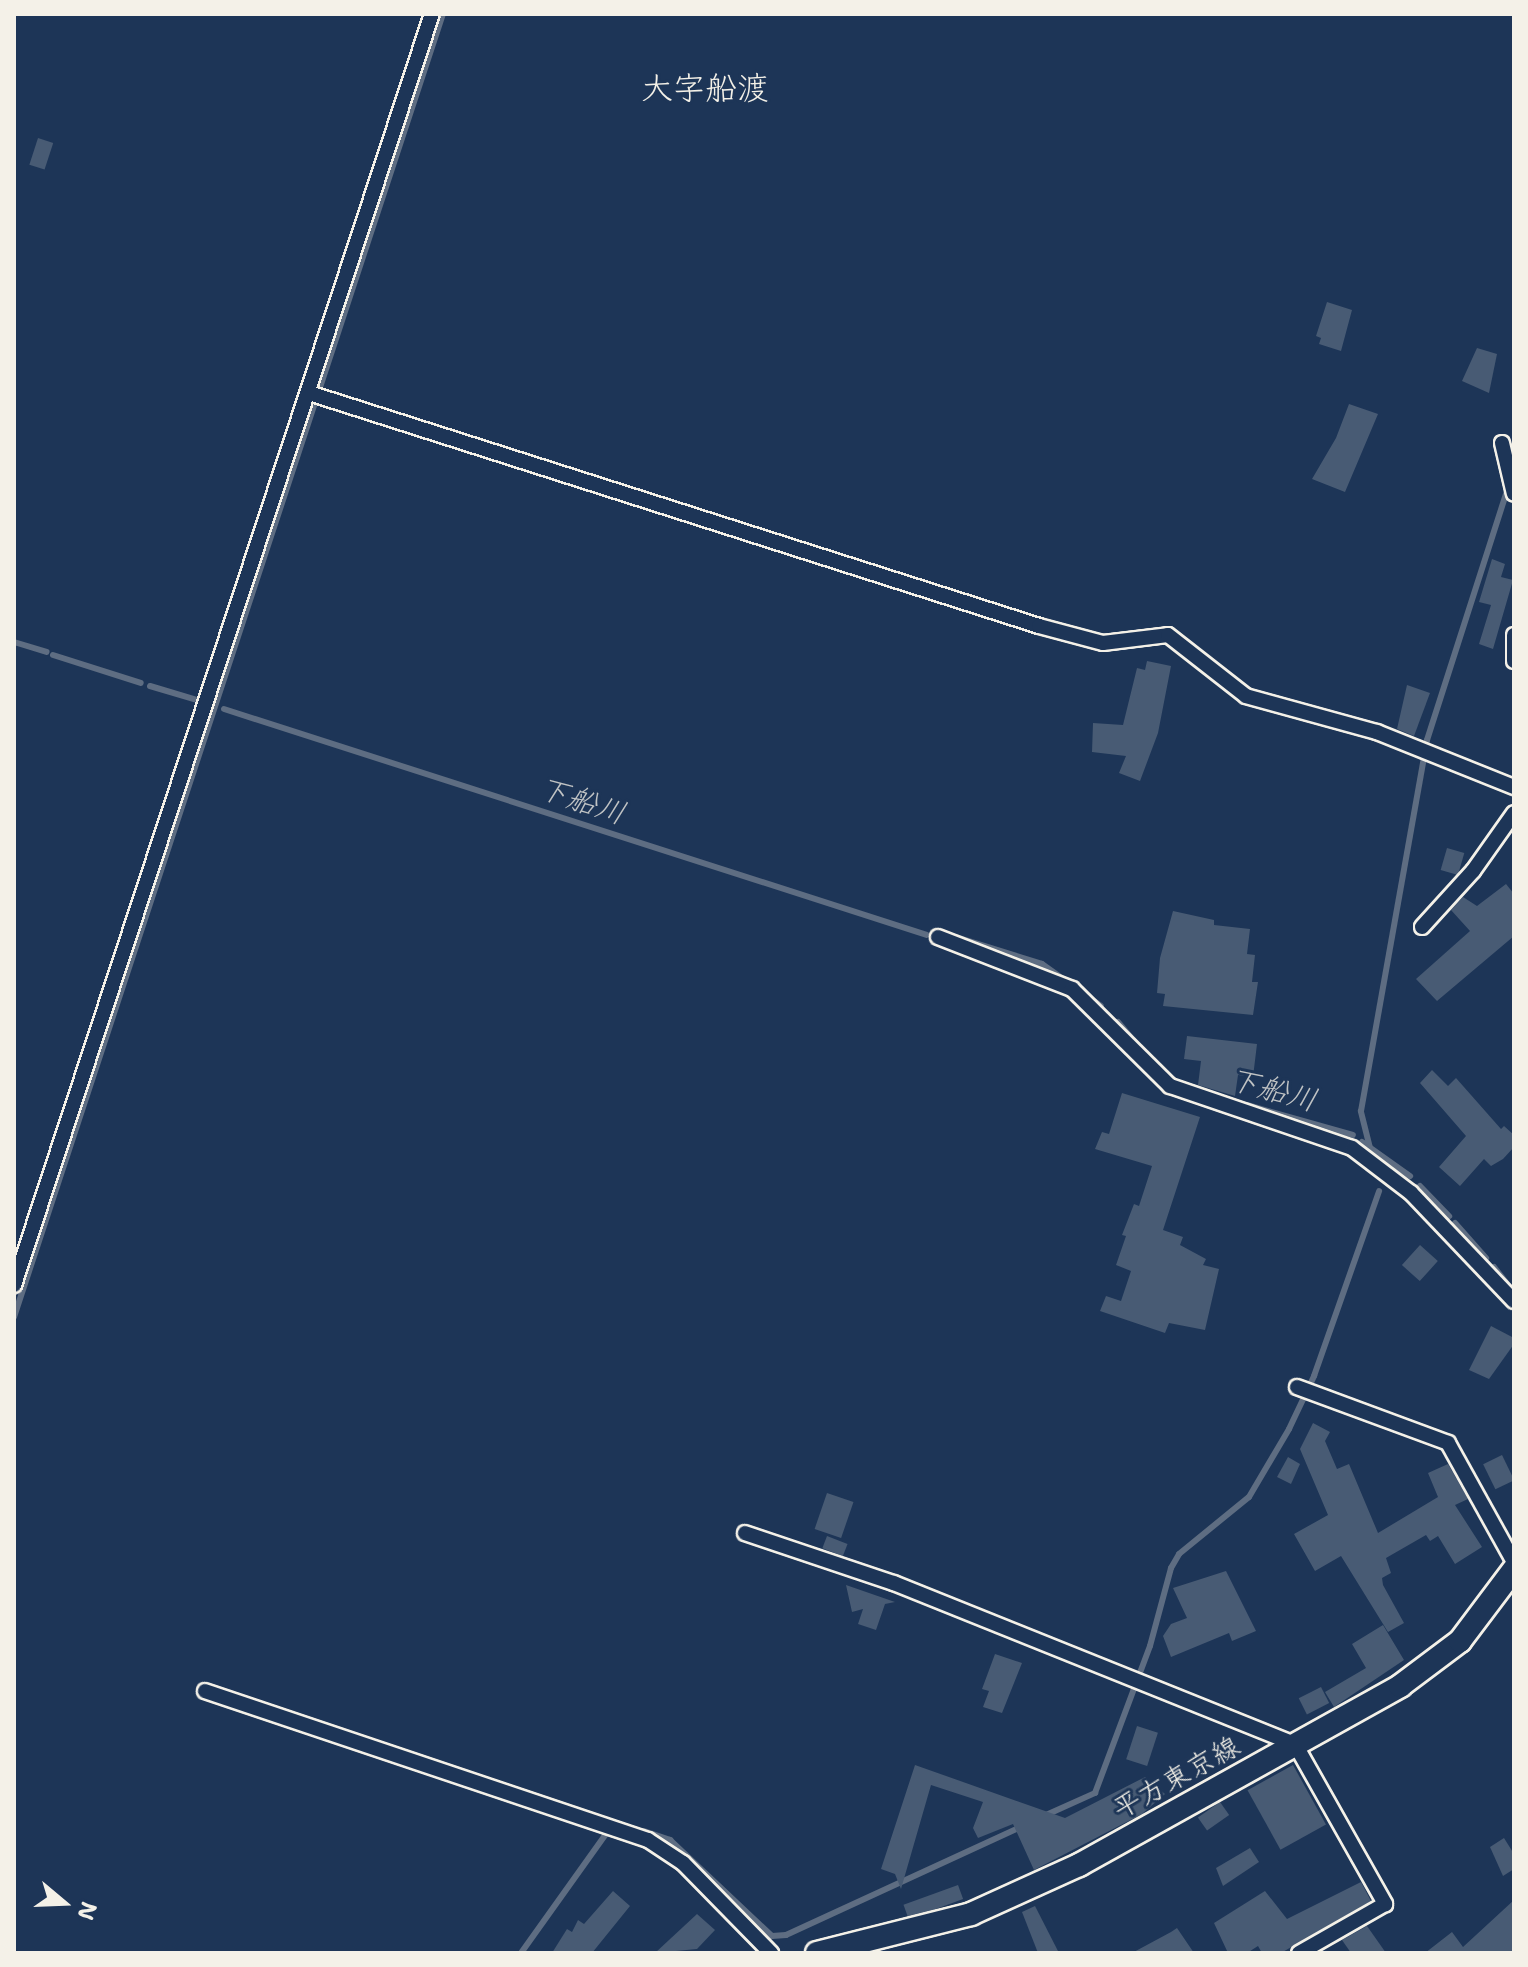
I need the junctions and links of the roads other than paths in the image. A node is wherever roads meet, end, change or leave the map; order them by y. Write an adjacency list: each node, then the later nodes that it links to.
1 (432, 14): 2 (street)
2 (309, 393): 7 (street); 11 (street)
3 (1502, 443): 4 (street)
4 (1514, 494)
5 (1514, 635): 6 (street)
6 (1514, 661)
7 (1514, 787)
8 (1514, 813): 9 (street)
9 (1422, 927)
10 (938, 937): 12 (street)
11 (14, 1285)
12 (1514, 1301)
13 (1297, 1387): 15 (street)
14 (745, 1533): 18 (street)
15 (1514, 1562)
16 (1510, 1582): 18 (main road, 平方東京線)
17 (205, 1691): 19 (street)
18 (1295, 1744): 20 (main road, 平方東京線); 21 (street)
19 (771, 1953)
20 (817, 1953)
21 (1299, 1953)

